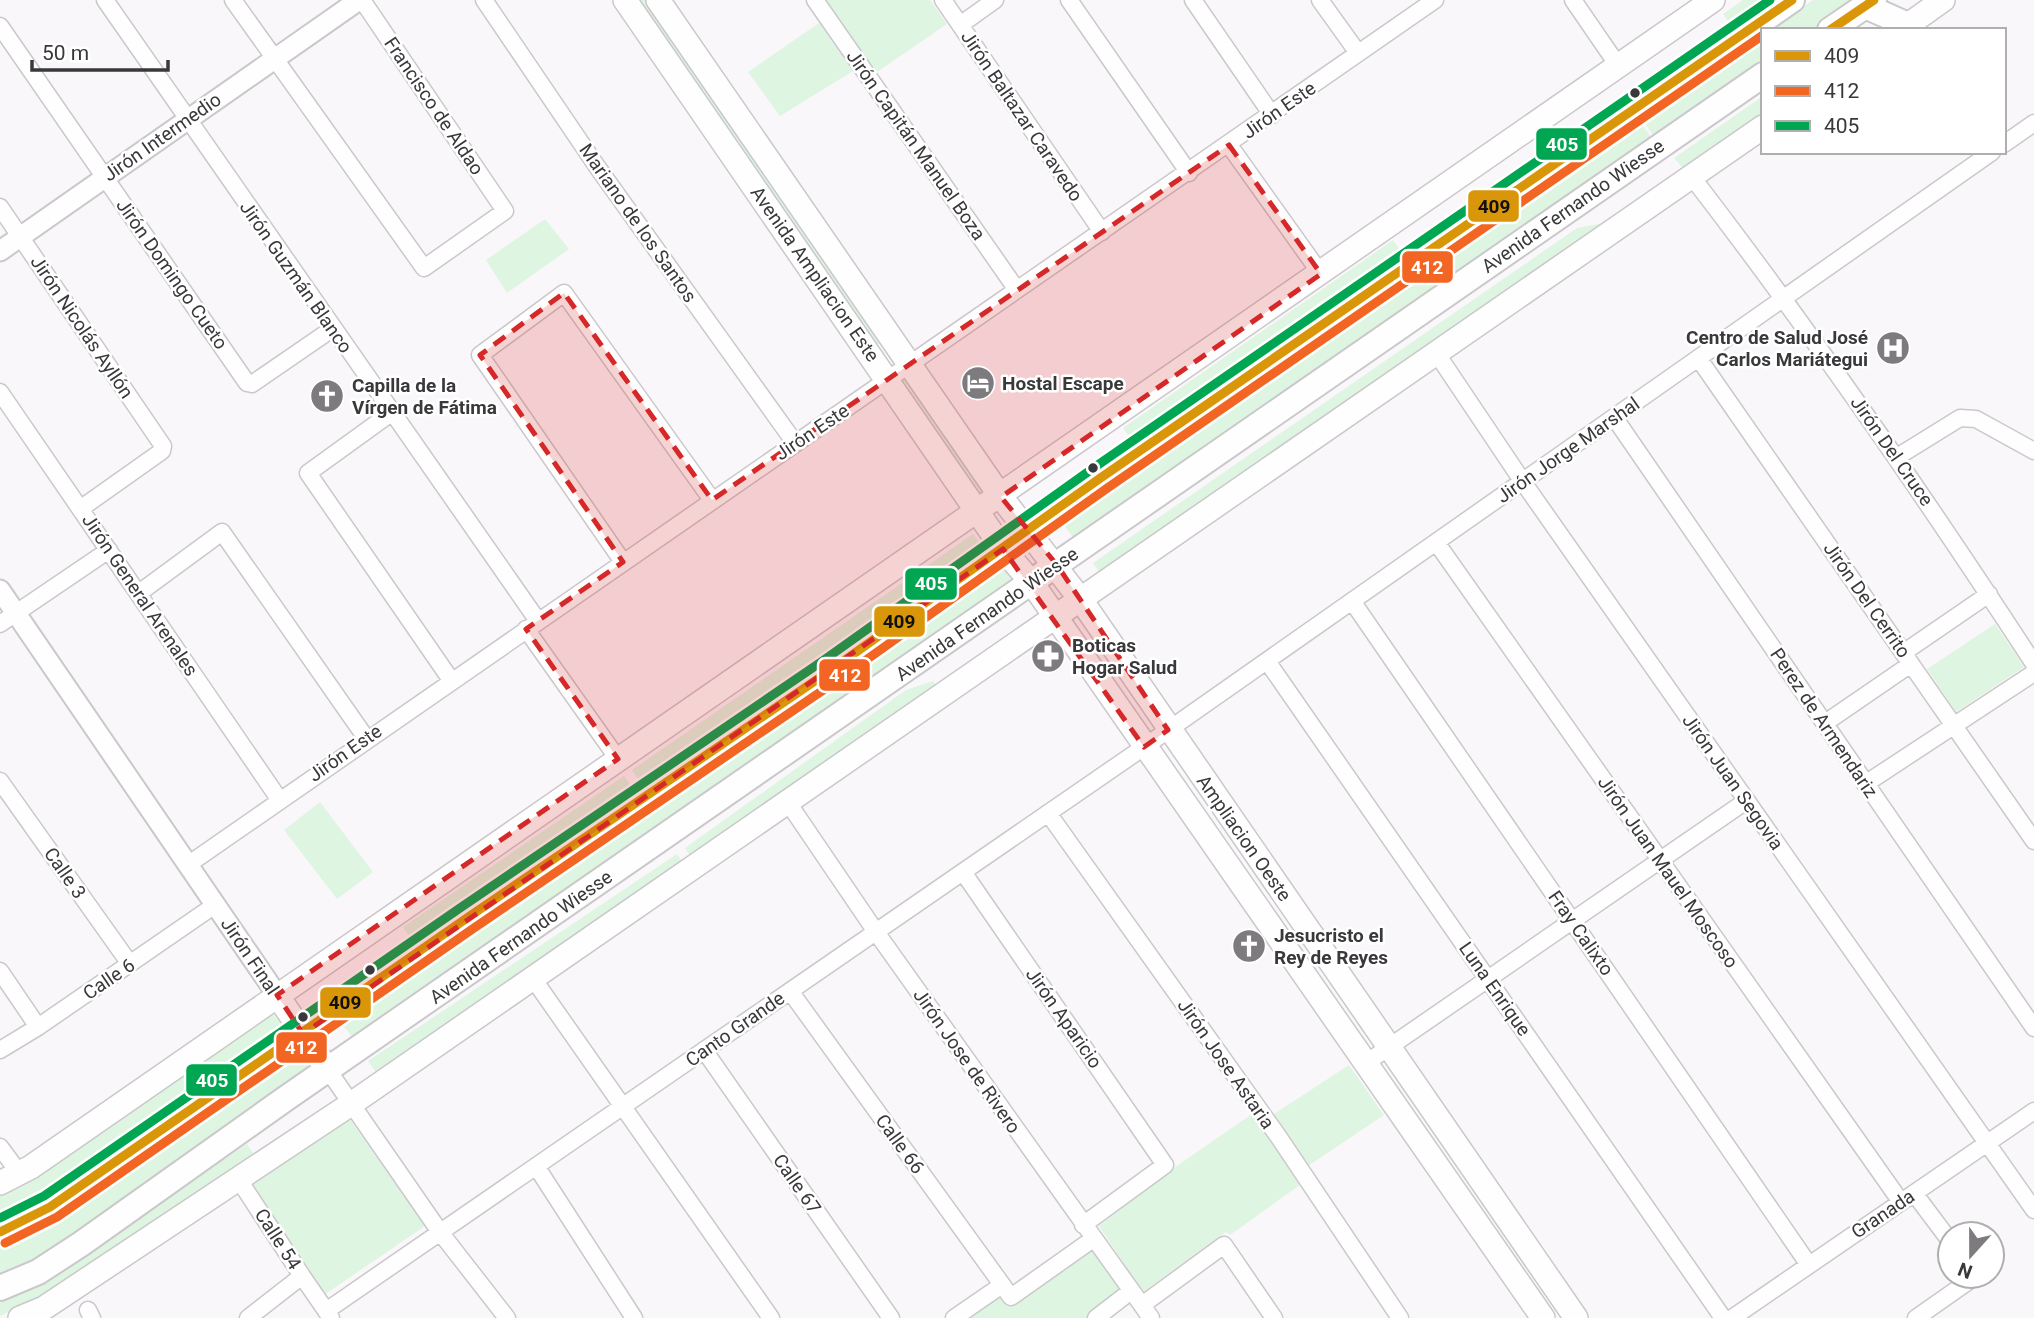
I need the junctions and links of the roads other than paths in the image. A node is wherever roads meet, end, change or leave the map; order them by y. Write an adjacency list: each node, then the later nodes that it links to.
1 (105, 0): 28 (street, Jirón Guzmán Blanco)
2 (233, 0): 24 (street)
3 (361, 0): 24 (street, Jirón Intermedio); 24 (street, Francisco de Aldao)
4 (484, 0): 52 (street, Mariano de los Santos)
5 (625, 0): 48 (main road, Avenida Ampliacion Este)
6 (658, 0): 47 (main road, Avenida Ampliacion Este)
7 (815, 0): 42 (street, Jirón Capitán Manuel Boza)
8 (943, 0): 19 (street, Jirón Baltazar Caravedo)
9 (995, 0): 19 (street)
10 (1069, 0): 34 (street)
11 (1193, 0): 27 (street)
12 (1321, 0): 23 (street)
13 (1435, 0): 23 (street, Jirón Este)
14 (1573, 0): 25 (street)
15 (1713, 0): 25 (main road)
16 (1792, 0): 60 (main road)
17 (1943, 0): 21 (main road)
18 (1870, 3): 21 (main road); 22 (main road)
19 (960, 25): 38 (street, Jirón Baltazar Caravedo)
20 (0, 26): 35 (street, Jirón Domingo Cueto)
21 (1904, 27)
22 (1833, 28)
23 (1358, 53): 27 (street, Jirón Este)
24 (274, 59): 28 (street, Jirón Intermedio)
25 (1619, 67): 41 (main road)
26 (1761, 76): 65 (main road, Avenida Fernando Wiesse)
27 (1272, 115): 32 (street, Jirón Este)
28 (187, 120): 35 (street, Jirón Intermedio); 44 (street, Jirón Guzmán Blanco)
29 (2034, 123): 31 (street)
30 (1761, 128): 36 (main road, Avenida Fernando Wiesse)
31 (2006, 143)
32 (1229, 145): 34 (street, Jirón Este); 41 (street)
33 (1989, 154): 43 (street, Jirón Jorge Marshal)
34 (1189, 173): 38 (street, Jirón Este)
35 (105, 177): 39 (street, Jirón Intermedio); 44 (street, Jirón Domingo Cueto)
36 (1692, 177): 43 (street, Jirón Del Cruce); 45 (main road, Avenida Fernando Wiesse)
37 (0, 207): 39 (street, Jirón Nicolás Ayllón)
38 (1102, 232): 42 (street, Jirón Este)
39 (21, 237): 40 (street, Jirón Intermedio); 58 (street, Jirón Nicolás Ayllón)
40 (0, 251)
41 (1321, 274): 56 (main road)
42 (1017, 290): 47 (street, Jirón Este)
43 (1785, 298): 46 (street, Jirón Jorge Marshal); 54 (street, Jirón Del Cruce)
44 (332, 329): 50 (street, Jirón Guzmán Blanco)
45 (1435, 351): 55 (street, Jirón Juan Segovia); 70 (main road, Avenida Fernando Wiesse)
46 (1699, 359): 51 (street, Jirón Jorge Marshal); 75 (street, Jirón Del Cerrito)
47 (909, 365): 48 (street, Jirón Este); 56 (main road, Avenida Ampliacion Este)
48 (888, 380): 52 (street, Jirón Este); 59 (main road, Avenida Ampliacion Este)
49 (0, 391): 58 (street, Jirón General Arenales)
50 (391, 413): 74 (street, Jirón Guzmán Blanco); 79 (street)
51 (1614, 417): 55 (street, Jirón Jorge Marshal); 80 (street, Perez de Armendariz)
52 (795, 443): 57 (street, Jirón Este)
53 (2034, 451): 54 (street)
54 (1897, 457): 69 (street, Jirón Del Cruce)
55 (1522, 482): 61 (street, Jirón Jorge Marshal); 90 (street, Jirón Juan Segovia)
56 (1001, 497): 59 (main road); 60 (main road, Avenida Ampliacion Este)
57 (712, 500): 64 (street, Jirón Este); 64 (street)
58 (80, 509): 63 (street, Jirón General Arenales)
59 (977, 512): 62 (main road, Avenida Ampliacion Este); 85 (main road)
60 (1028, 532): 62 (main road); 65 (main road, Ampliacion Oeste)
61 (1436, 542): 71 (street, Jirón Jorge Marshal); 93 (street, Jirón Juan Mauel Moscoso)
62 (1003, 549): 66 (main road, Ampliacion Oeste); 107 (main road)
63 (109, 550): 68 (street, Jirón General Arenales); 73 (street)
64 (623, 562): 74 (street, Jirón Este)
65 (1057, 565): 66 (main road, Avenida Fernando Wiesse); 70 (main road, Ampliacion Oeste)
66 (1032, 583): 72 (main road, Ampliacion Oeste); 112 (main road, Avenida Fernando Wiesse)
67 (0, 590): 73 (street, Jirón Final)
68 (139, 593): 83 (street); 88 (street, Jirón General Arenales)
69 (1989, 594): 75 (street); 77 (street, Jirón Del Cruce)
70 (1081, 600): 72 (main road, Avenida Fernando Wiesse); 82 (main road, Ampliacion Oeste)
71 (1352, 601): 76 (street, Jirón Jorge Marshal); 97 (street, Fray Calixto)
72 (1055, 617): 84 (main road, Ampliacion Oeste); 89 (main road, Avenida Fernando Wiesse)
73 (8, 619): 94 (street, Jirón Final)
74 (532, 625): 79 (street, Jirón Este); 85 (street, Jirón Guzmán Blanco)
75 (1907, 658): 80 (street); 81 (street, Jirón Del Cerrito)
76 (1267, 661): 82 (street, Jirón Jorge Marshal); 102 (street, Luna Enrique)
77 (2034, 664)
78 (2034, 673): 81 (street)
79 (451, 680): 83 (street, Jirón Este)
80 (1825, 723): 87 (street, Perez de Armendariz)
81 (1956, 725): 87 (street); 92 (street, Jirón Del Cerrito)
82 (1168, 730): 84 (street, Jirón Jorge Marshal); 108 (main road, Ampliacion Oeste)
83 (366, 738): 88 (street, Jirón Este)
84 (1144, 747): 91 (street, Canto Grande); 111 (main road, Ampliacion Oeste)
85 (618, 760): 104 (main road)
86 (0, 781): 99 (street, Calle 3)
87 (1865, 784): 106 (street, Perez de Armendariz)
88 (279, 799): 94 (street, Jirón Este)
89 (787, 800): 98 (street, Jirón Jose de Rivero); 101 (main road, Avenida Fernando Wiesse)
90 (1746, 801): 93 (street); 116 (street, Jirón Juan Segovia)
91 (1048, 813): 95 (street, Canto Grande); 146 (street, Jirón Jose Astaria)
92 (2034, 841)
93 (1660, 860): 97 (street); 121 (street, Jirón Juan Mauel Moscoso)
94 (189, 864): 96 (street, Jirón Final)
95 (963, 872): 98 (street, Canto Grande); 123 (street, Jirón Aparicio)
96 (215, 905): 99 (street, Calle 6); 104 (street, Jirón Final)
97 (1572, 921): 102 (street); 128 (street, Fray Calixto)
98 (876, 932): 103 (street, Canto Grande); 123 (street, Jirón Jose de Rivero)
99 (130, 964): 105 (street, Calle 6)
100 (0, 971): 105 (street)
101 (533, 977): 113 (main road, Avenida Fernando Wiesse); 114 (street)
102 (1488, 979): 108 (street); 149 (street, Luna Enrique)
103 (790, 991): 110 (street, Canto Grande); 132 (street, Calle 66)
104 (276, 995): 107 (main road, Jirón Final); 119 (main road)
105 (38, 1027): 109 (street, Calle 6)
106 (2034, 1028)
107 (303, 1034): 112 (main road, Jirón Final); 126 (main road)
108 (1389, 1047): 111 (street); 148 (main road, Ampliacion Oeste)
109 (0, 1050)
110 (704, 1050): 114 (street, Canto Grande); 142 (street, Calle 67)
111 (1366, 1063): 147 (main road, Ampliacion Oeste)
112 (328, 1070): 113 (street, Jirón Final); 130 (main road, Avenida Fernando Wiesse)
113 (351, 1104): 120 (main road, Avenida Fernando Wiesse); 125 (street, Jirón Final)
114 (622, 1107): 118 (street, Canto Grande); 141 (street)
115 (2034, 1111): 116 (street, Granada)
116 (1987, 1143): 121 (street, Granada); 122 (street, Jirón Juan Segovia)
117 (0, 1147): 119 (street)
118 (536, 1166): 125 (street, Canto Grande); 140 (street)
119 (10, 1179)
120 (239, 1180): 129 (street, Calle 54); 137 (main road, Avenida Fernando Wiesse)
121 (1907, 1198): 124 (street, Jirón Juan Mauel Moscoso); 128 (street, Granada)
122 (2034, 1210)
123 (1083, 1224): 127 (street, Jirón Jose de Rivero)
124 (1936, 1227)
125 (440, 1232): 135 (street, Canto Grande); 139 (street, Jirón Final)
126 (0, 1233)
127 (1093, 1239): 132 (street); 133 (street, Jirón Jose de Rivero)
128 (1809, 1265): 150 (street, Granada)
129 (302, 1276): 135 (street); 138 (street, Calle 54)
130 (0, 1288)
131 (1957, 1290): 136 (street)
132 (1007, 1291): 143 (street)
133 (1131, 1291): 134 (street, Jirón Jose de Rivero); 144 (street)
134 (1147, 1311): 145 (street)
135 (328, 1315)
136 (1919, 1317)
137 (20, 1318)
138 (248, 1318)
139 (507, 1318)
140 (634, 1318)
141 (771, 1318)
142 (891, 1318)
143 (954, 1318)
144 (1096, 1318)
145 (1273, 1318)
146 (1400, 1318)
147 (1543, 1318)
148 (1577, 1318)
149 (1723, 1318)
150 (1732, 1318)

